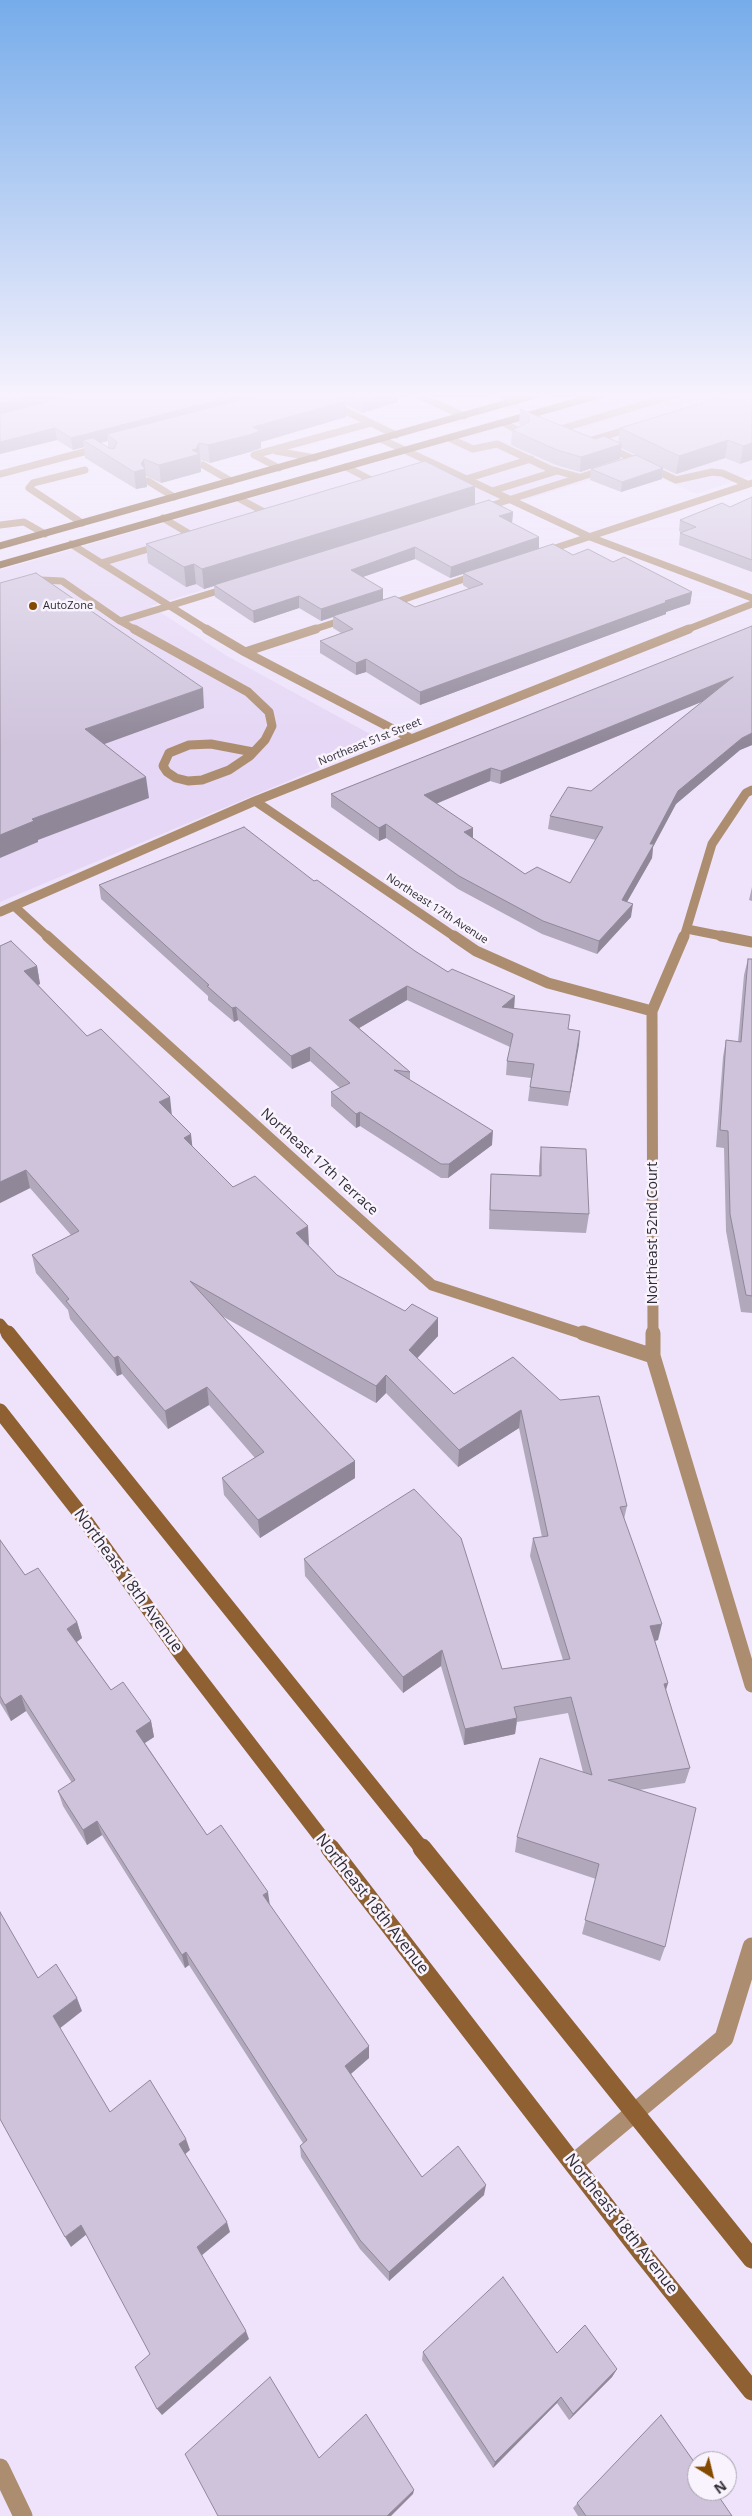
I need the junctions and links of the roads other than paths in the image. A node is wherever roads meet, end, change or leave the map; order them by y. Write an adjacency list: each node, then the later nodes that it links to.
1 (61, 509): 13 (street)
2 (130, 509): 13 (main road)
3 (195, 509): 12 (main road)
4 (259, 509): 10 (street)
5 (477, 509): 9 (street)
6 (533, 509): 18 (street)
7 (672, 509): 18 (street)
8 (277, 511): 10 (street)
9 (472, 511)
10 (268, 514): 11 (street)
11 (258, 517)
12 (163, 518): 17 (street); 21 (main road)
13 (82, 523): 16 (main road)
14 (0, 525): 16 (street)
15 (202, 533): 17 (street)
16 (45, 534): 22 (main road)
17 (192, 536): 19 (street)
18 (590, 536): 23 (street); 29 (street)
19 (183, 539)
20 (174, 542): 24 (street)
21 (72, 544): 24 (street); 25 (main road)
22 (0, 546)
23 (534, 555)
24 (101, 564): 31 (street)
25 (0, 565)
26 (487, 571): 32 (street)
27 (234, 586): 31 (street)
28 (0, 592): 34 (street)
29 (752, 598)
30 (752, 604): 36 (street, Northeast 51st Street)
31 (168, 606): 34 (street); 35 (street)
32 (376, 608)
33 (357, 615): 35 (street)
34 (120, 621): 37 (street)
35 (245, 652): 36 (street)
36 (410, 738): 39 (street, Northeast 51st Street)
37 (253, 752): 37 (street)
38 (752, 790): 42 (street, Northeast 52nd Court)
39 (254, 802): 40 (street, Northeast 51st Street); 44 (street, Northeast 17th Avenue)
40 (14, 906): 41 (street, Northeast 51st Street); 46 (street, Northeast 17th Terrace)
41 (0, 912)
42 (687, 929): 43 (street); 44 (street, Northeast 52nd Court)
43 (752, 942)
44 (652, 1011): 46 (street, Northeast 52nd Court)
45 (0, 1324): 50 (street)
46 (653, 1356): 48 (street, Northeast 52nd Court)
47 (0, 1411): 51 (street, Northeast 18th Avenue)
48 (752, 1685)
49 (752, 1947): 50 (street)
50 (634, 2111): 51 (street); 52 (street)
51 (574, 2163): 53 (street, Northeast 18th Avenue)
52 (752, 2258)
53 (752, 2391)
54 (0, 2468): 55 (street)
55 (23, 2516)

